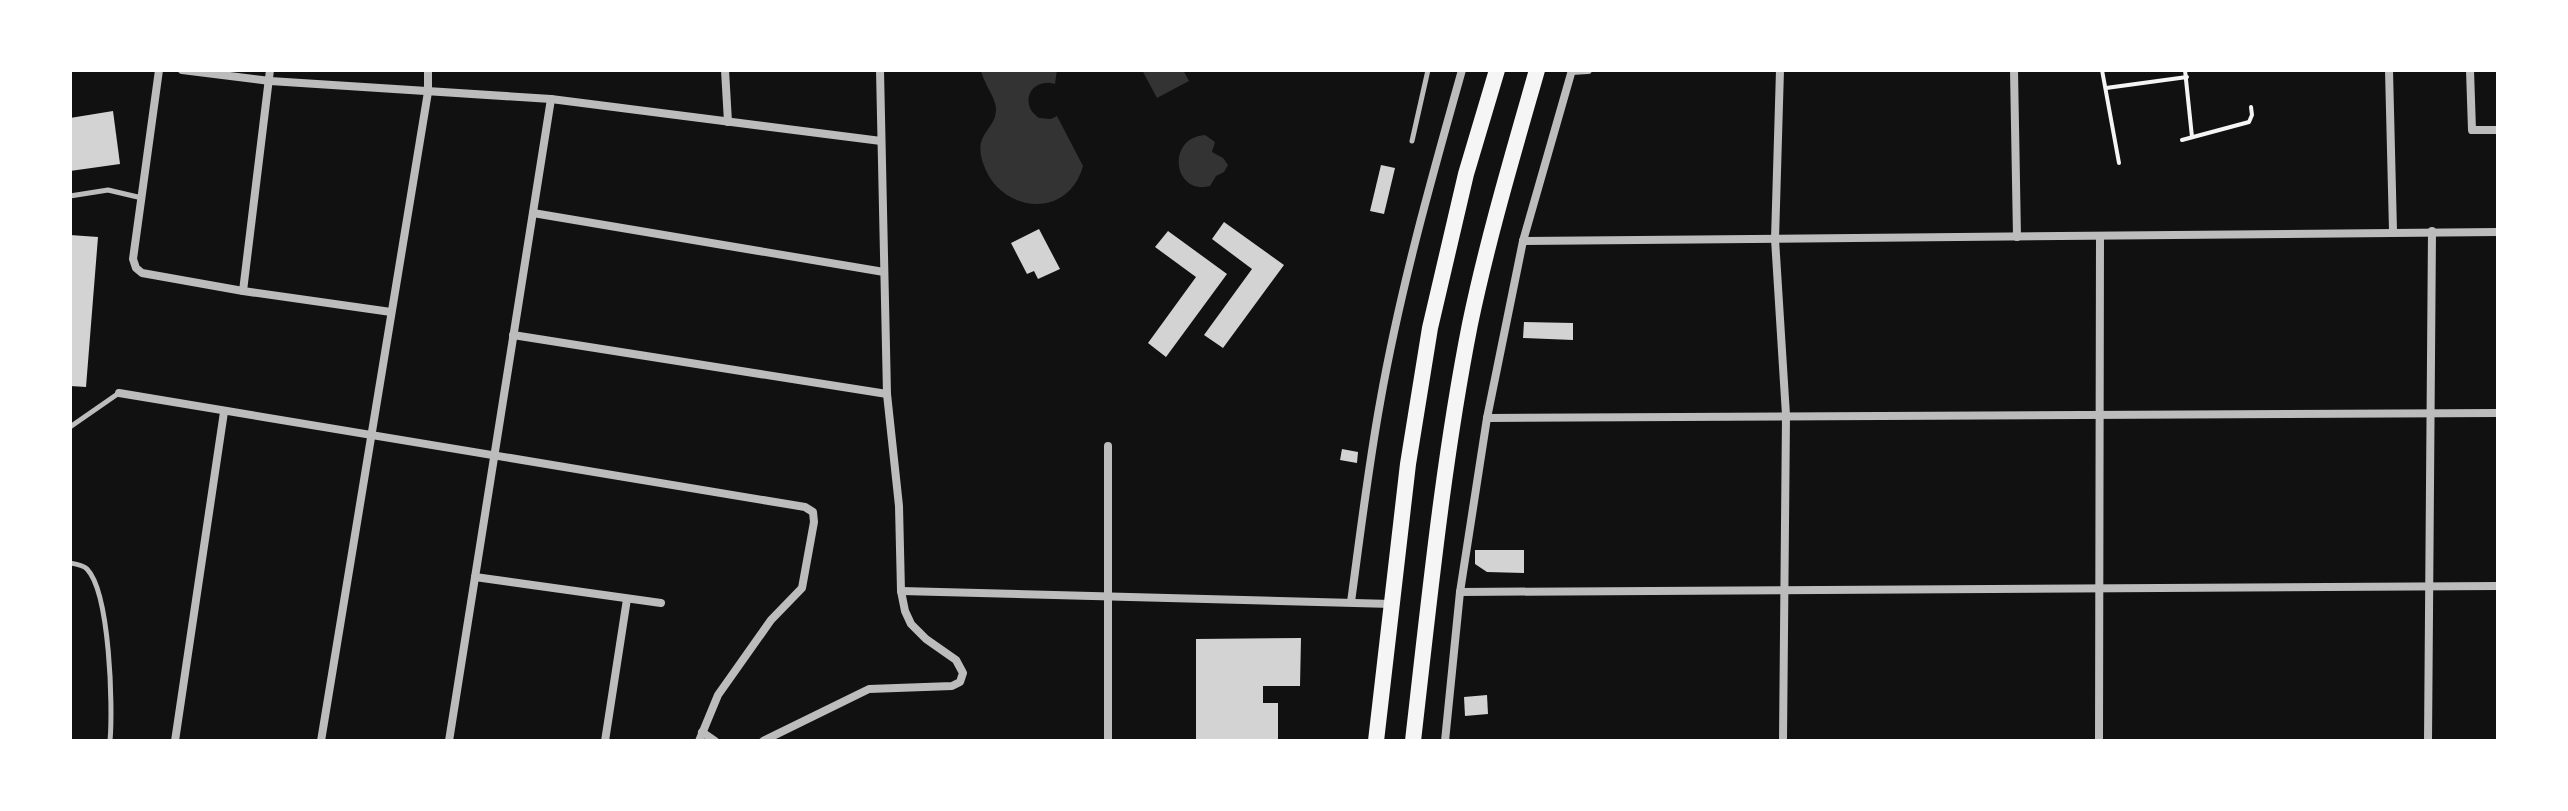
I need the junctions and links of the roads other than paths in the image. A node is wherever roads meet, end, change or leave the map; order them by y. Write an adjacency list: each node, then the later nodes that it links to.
1 (159, 70): 25 (street)
2 (182, 70): 17 (street)
3 (270, 70): 17 (street)
4 (428, 70): 18 (street)
5 (725, 70): 20 (street)
6 (880, 70): 22 (street)
7 (1428, 70): 23 (lane)
8 (1462, 70): 60 (street)
9 (1497, 70): 62 (highway)
10 (1537, 70): 73 (highway)
11 (1572, 70): 12 (street); 33 (street)
12 (1588, 70)
13 (1780, 70): 32 (street)
14 (2014, 70): 30 (street)
15 (2389, 70): 27 (street)
16 (2470, 70): 21 (street)
17 (270, 81): 18 (street); 35 (street)
18 (428, 92): 19 (street); 36 (street)
19 (551, 99): 20 (street); 26 (street)
20 (728, 122): 22 (street)
21 (2498, 130)
22 (881, 141): 34 (street)
23 (1412, 141)
24 (70, 196): 25 (lane)
25 (142, 198): 35 (street)
26 (533, 213): 34 (street); 37 (street)
27 (2393, 231): 28 (street); 31 (street)
28 (2432, 231): 29 (street); 41 (street)
29 (2498, 232)
30 (2017, 237): 31 (street); 32 (street)
31 (2100, 237): 43 (street)
32 (1775, 239): 33 (street); 44 (street)
33 (1523, 241): 45 (street)
34 (884, 272): 39 (street)
35 (243, 291): 36 (street)
36 (391, 312): 47 (street)
37 (513, 335): 39 (street); 49 (street)
38 (119, 393): 40 (street); 46 (lane)
39 (887, 394): 55 (street)
40 (224, 412): 47 (street); 65 (street)
41 (2430, 413): 42 (street); 43 (street); 53 (street)
42 (2498, 413)
43 (2099, 414): 44 (street); 54 (street)
44 (1786, 415): 45 (street); 56 (street)
45 (1487, 418): 57 (street)
46 (70, 427)
47 (370, 436): 49 (street); 66 (street)
48 (1108, 446): 58 (street)
49 (494, 457): 51 (street); 63 (street)
50 (70, 563): 64 (lane)
51 (475, 577): 59 (street); 67 (street)
52 (2498, 586): 53 (street)
53 (2429, 587): 54 (street); 77 (street)
54 (2099, 589): 56 (street); 76 (street)
55 (901, 591): 58 (street); 70 (street)
56 (1784, 591): 57 (street); 75 (street)
57 (1460, 592): 74 (street)
58 (1108, 598): 60 (street); 71 (street)
59 (627, 599): 61 (street); 68 (street)
60 (1351, 602): 62 (street)
61 (661, 603)
62 (1392, 604): 72 (highway)
63 (700, 737): 69 (street)
64 (110, 741)
65 (175, 741)
66 (321, 741)
67 (449, 741)
68 (605, 741)
69 (715, 741)
70 (763, 741)
71 (1108, 741)
72 (1376, 741)
73 (1413, 741)
74 (1445, 741)
75 (1783, 741)
76 (2099, 741)
77 (2428, 741)

